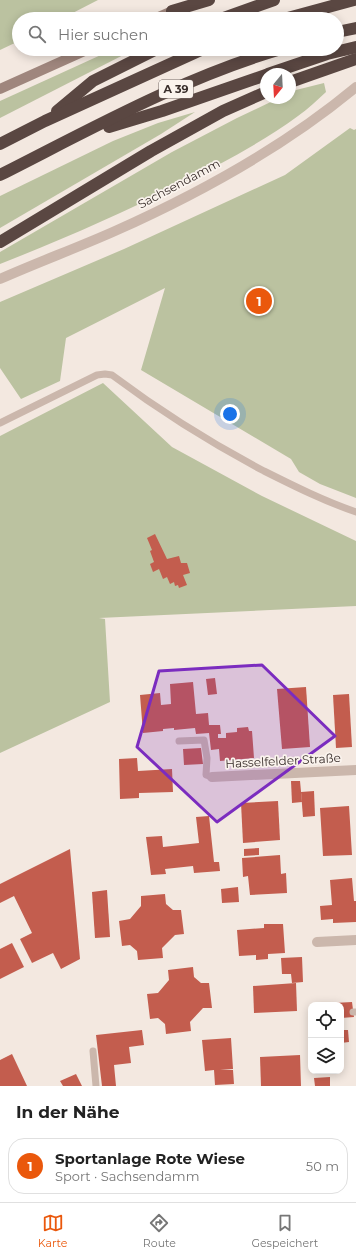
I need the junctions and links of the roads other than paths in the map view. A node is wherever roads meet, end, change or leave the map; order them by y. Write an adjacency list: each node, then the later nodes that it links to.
1 (194, 0): 5 (street)
2 (209, 0): 5 (highway)
3 (274, 0): 6 (highway)
4 (354, 0): 7 (highway)
5 (172, 11)
6 (241, 12)
7 (309, 12)
8 (356, 28): 9 (highway)
9 (344, 31)
10 (356, 48): 11 (highway)
11 (344, 50)
12 (73, 56): 22 (main road)
13 (143, 56): 24 (highway)
14 (188, 56): 24 (highway, A 39)
15 (260, 56): 25 (highway, A 39)
16 (321, 56): 18 (highway)
17 (356, 59): 20 (highway)
18 (285, 68)
19 (260, 76): 25 (highway)
20 (296, 80)
21 (356, 87): 29 (street, Sachsendamm)
22 (0, 89)
23 (260, 95): 28 (highway)
24 (45, 121): 26 (highway, A 39)
25 (75, 137): 27 (highway, A 39)
26 (0, 144)
27 (0, 175)
28 (0, 242)
29 (0, 279)
30 (0, 423): 31 (lane)
31 (356, 512)
32 (180, 742): 34 (lane)
33 (356, 770): 34 (street, Hasselfelder Straße)
34 (212, 777)
35 (356, 940): 36 (street)
36 (317, 942)
37 (93, 1051): 38 (lane)
38 (96, 1086)

